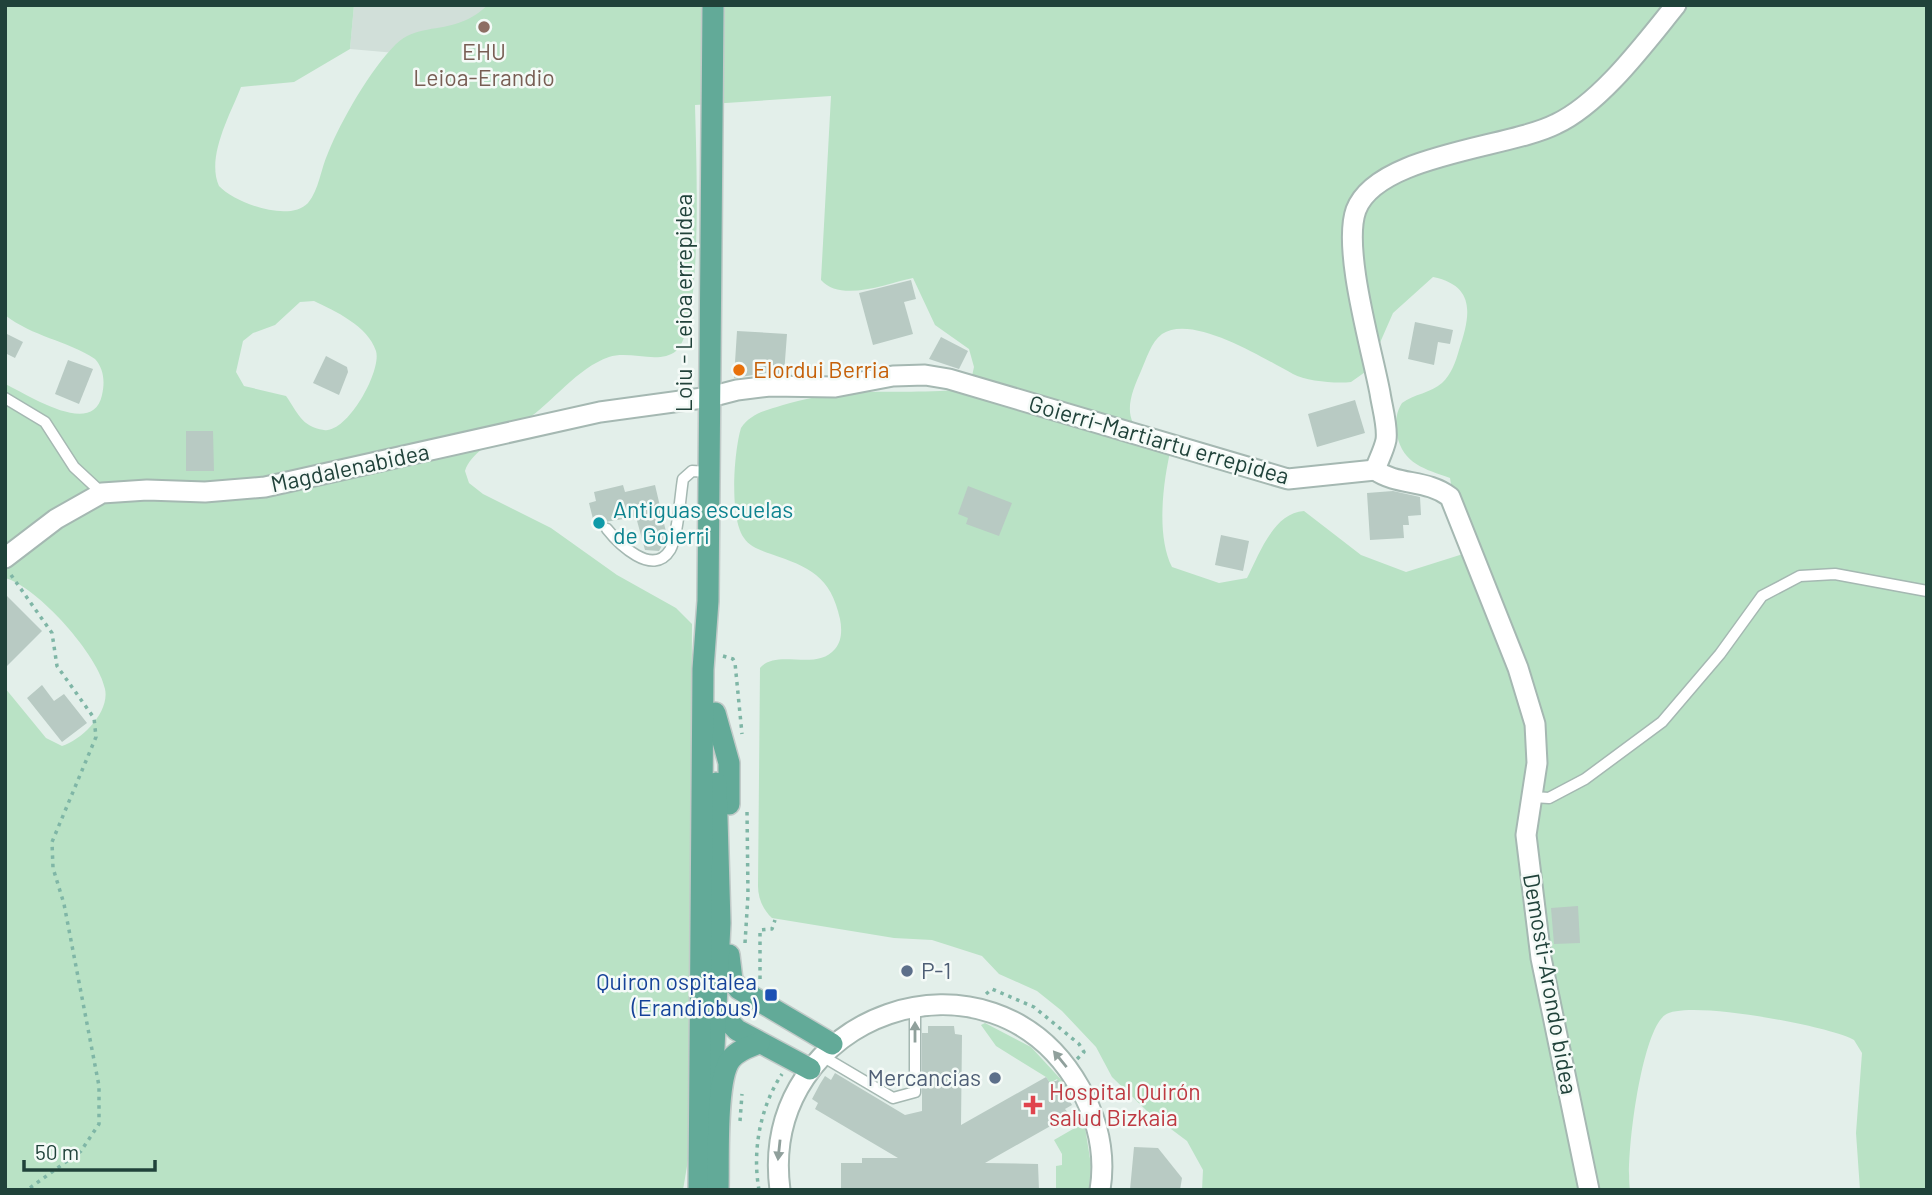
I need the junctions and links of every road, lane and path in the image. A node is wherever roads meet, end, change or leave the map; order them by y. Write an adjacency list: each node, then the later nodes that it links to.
1 (713, 5): 3 (main road, Loiu - Leioa errepidea)
2 (1676, 5): 5 (street)
3 (710, 397): 5 (street, Goierri-Martiartu errepidea); 6 (main road, Loiu - Leioa errepidea); 7 (street, Magdalenabidea)
4 (5, 398): 7 (lane)
5 (1375, 470): 14 (street, Demosti-Arondo bidea)
6 (710, 472): 8 (lane); 12 (main road, Loiu - Leioa errepidea)
7 (102, 493): 9 (street, Magdalenabidea)
8 (607, 528)
9 (5, 558)
10 (5, 568): 24 (path)
11 (1927, 591): 14 (lane)
12 (708, 601): 13 (main road, Loiu - Leioa errepidea); 15 (main road, Loiu - Leioa errepidea)
13 (715, 713): 17 (main road, Loiu - Leioa errepidea); 18 (main road)
14 (1533, 797): 31 (street, Demosti-Arondo bidea)
15 (702, 822): 17 (main road); 25 (main road, Loiu - Leioa errepidea)
16 (915, 1006): 20 (street); 20 (lane, one-way to 16); 30 (street, one-way to 16)
17 (717, 1012): 19 (main road); 26 (main road, Loiu - Leioa errepidea)
18 (796, 1021): 19 (main road); 20 (main road)
19 (767, 1046): 20 (main road); 27 (main road)
20 (821, 1056): 29 (street, one-way to 29)
21 (789, 1075): 28 (path)
22 (742, 1087): 23 (path)
23 (738, 1133)
24 (27, 1190)
25 (699, 1190)
26 (707, 1190)
27 (718, 1190)
28 (759, 1190)
29 (780, 1190)
30 (1100, 1190)
31 (1589, 1190)

